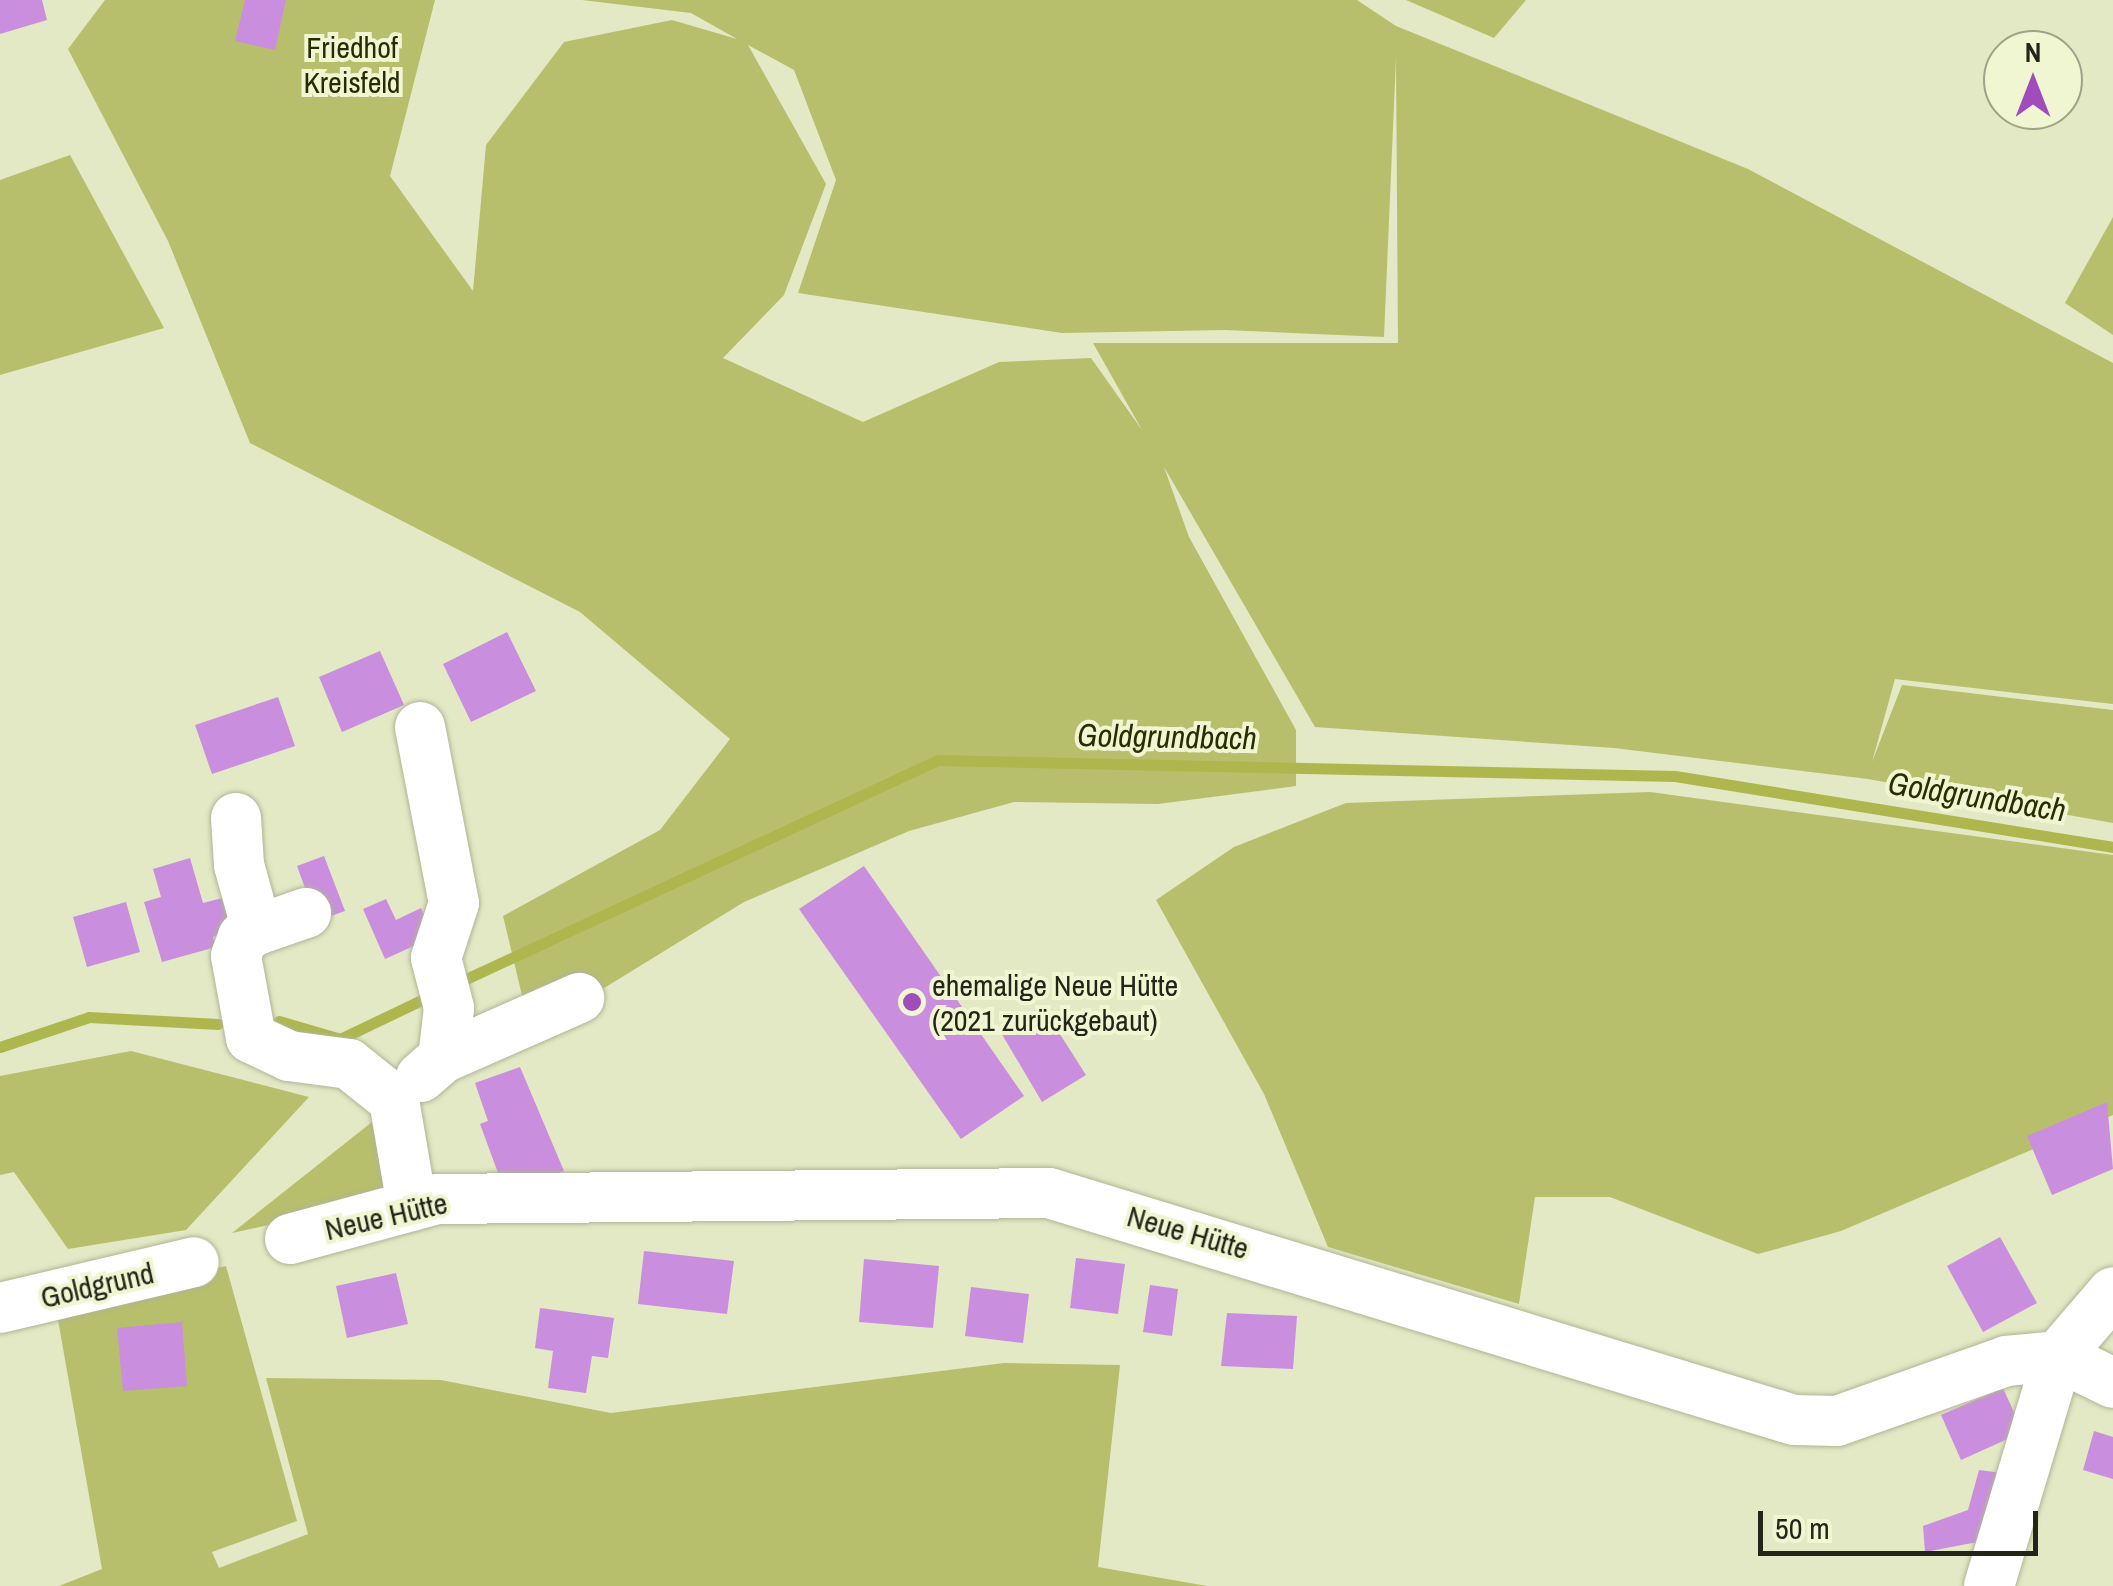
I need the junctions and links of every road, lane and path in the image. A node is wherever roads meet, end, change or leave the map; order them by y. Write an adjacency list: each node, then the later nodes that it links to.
1 (420, 727): 6 (street)
2 (236, 818): 4 (street)
3 (306, 913): 4 (street)
4 (256, 930): 7 (street)
5 (579, 998): 6 (street)
6 (443, 1058): 7 (street)
7 (394, 1100): 8 (street)
8 (412, 1205): 9 (street, Neue Hütte); 13 (street, Neue Hütte)
9 (290, 1240)
10 (194, 1262): 12 (street, Goldgrund)
11 (2113, 1292): 13 (street)
12 (0, 1308)
13 (2058, 1356): 14 (street); 15 (street)
14 (2113, 1384)
15 (1989, 1586)

